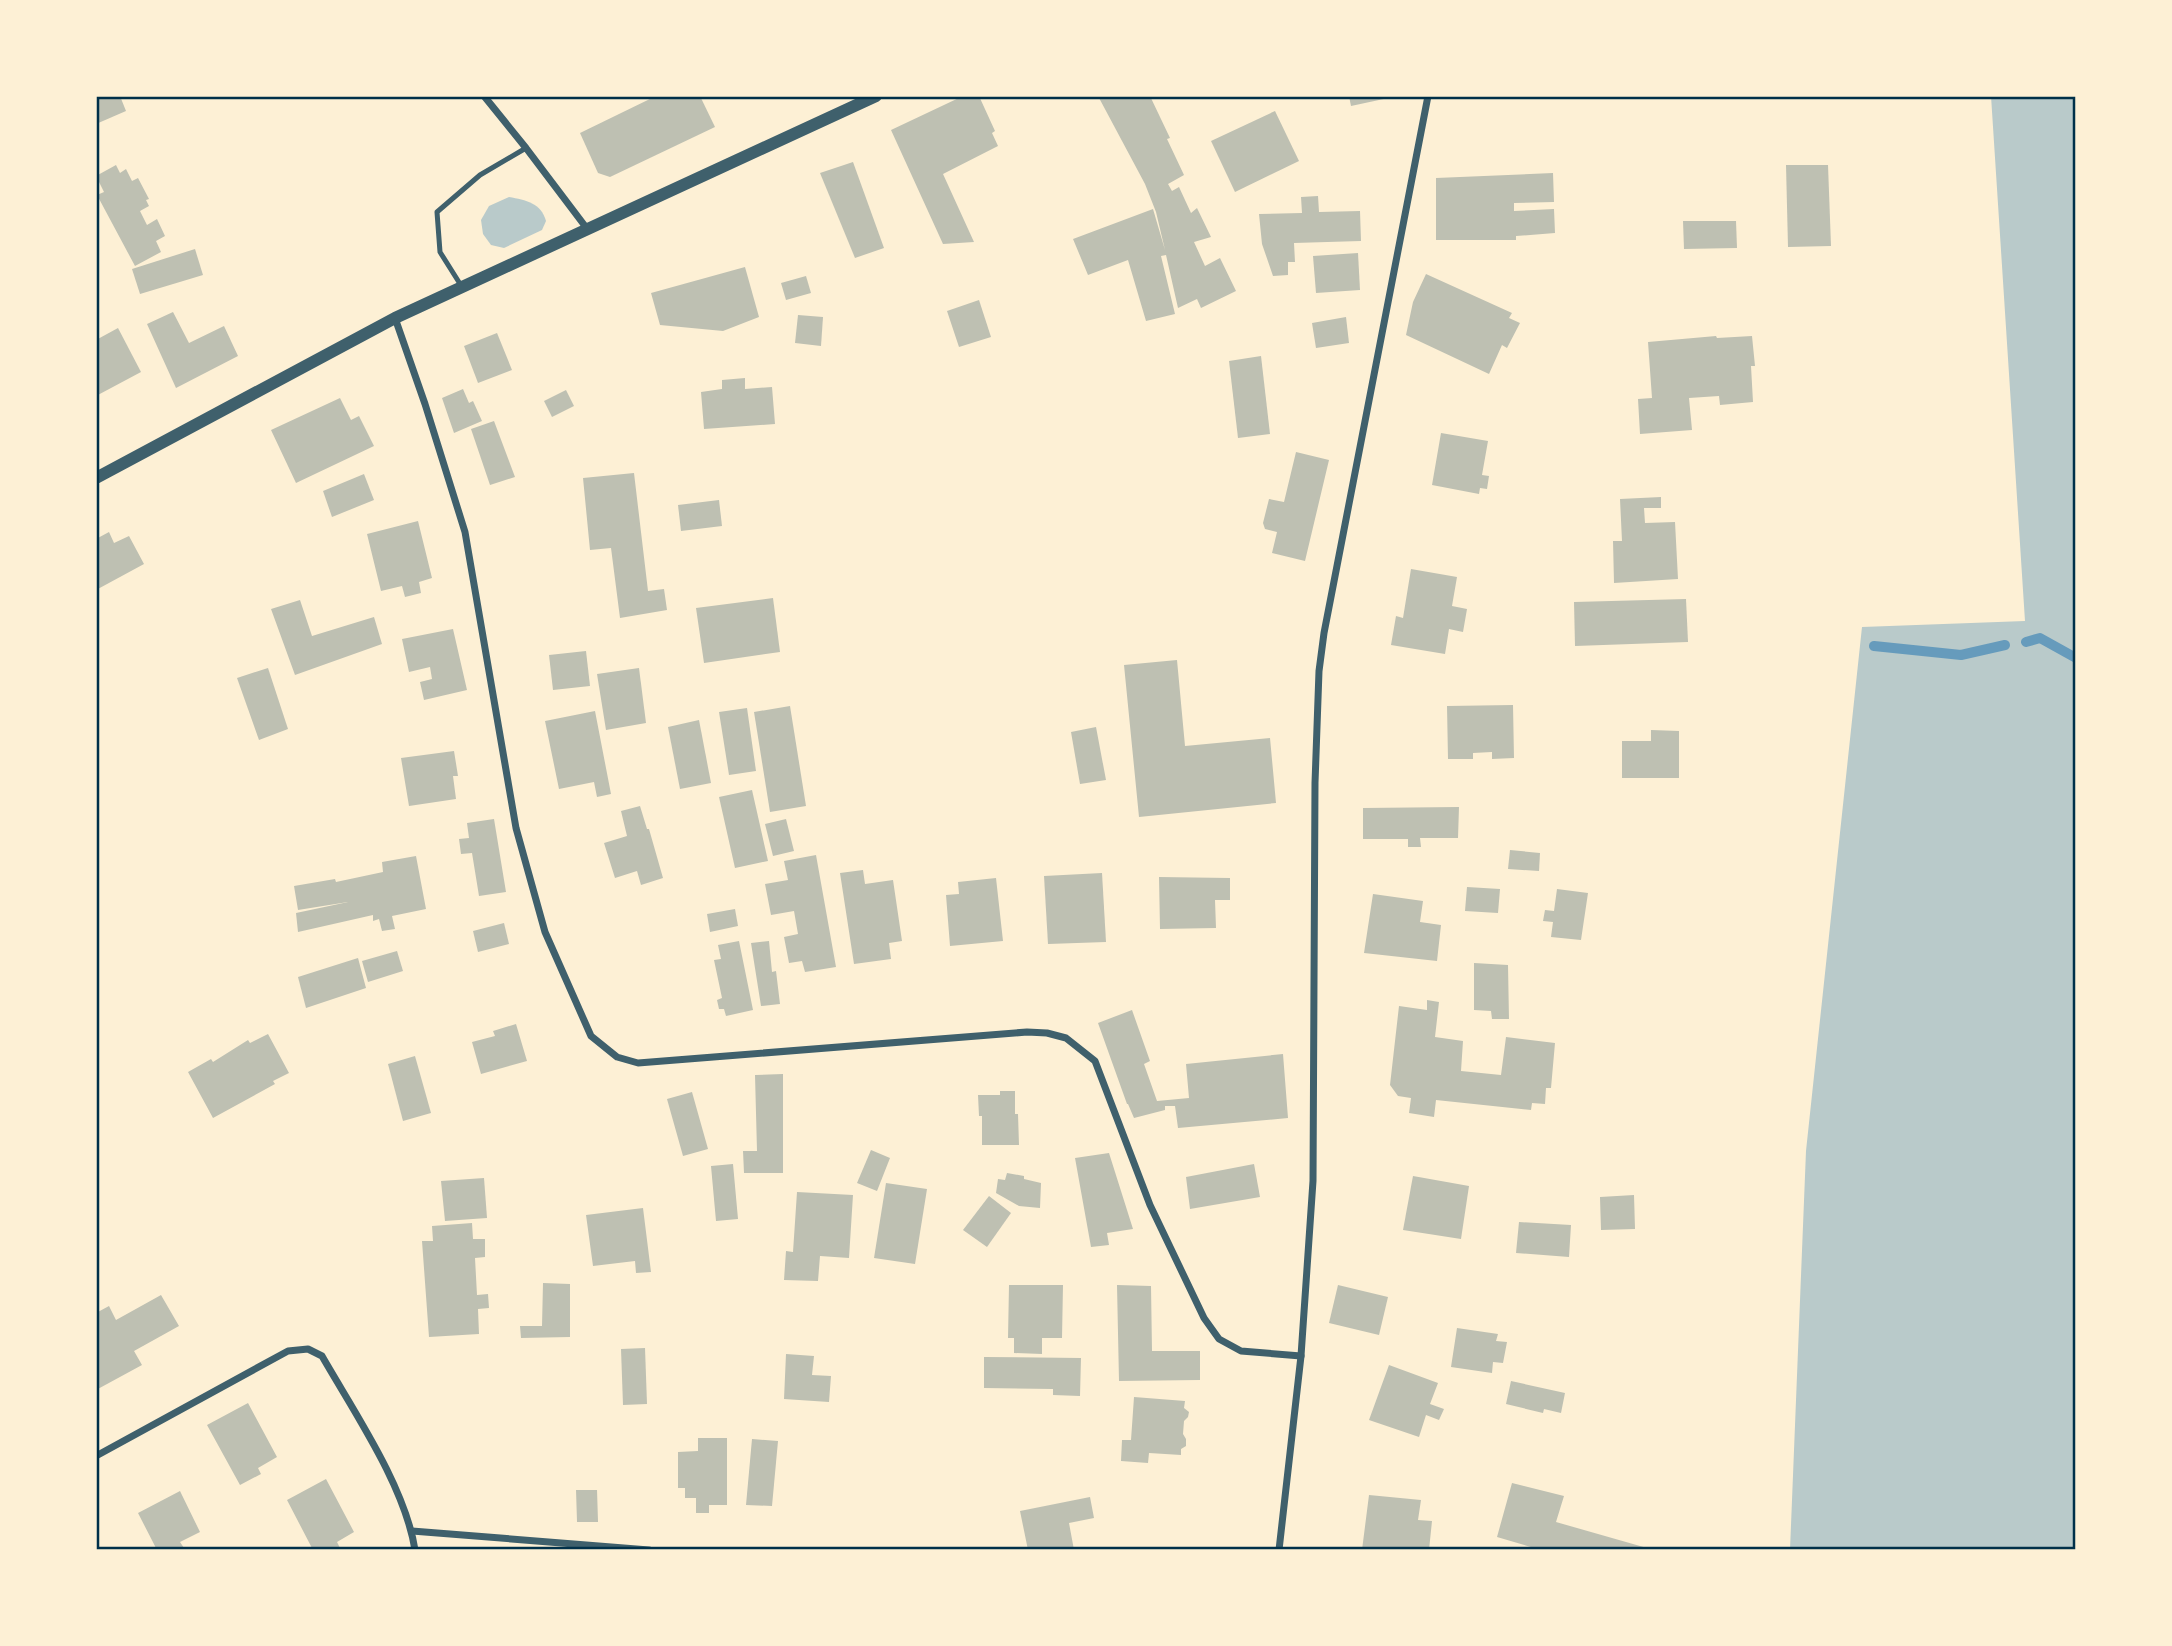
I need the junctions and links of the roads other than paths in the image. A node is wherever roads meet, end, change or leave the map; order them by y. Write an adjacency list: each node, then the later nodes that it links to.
1 (484, 96): 4 (street)
2 (876, 96): 5 (street)
3 (1428, 96): 9 (street)
4 (526, 148): 5 (street); 6 (lane)
5 (588, 230): 6 (street)
6 (463, 287): 7 (street)
7 (395, 318): 8 (street); 9 (street)
8 (96, 478)
9 (1301, 1356): 14 (street)
10 (96, 1456): 11 (street)
11 (412, 1531): 12 (street); 13 (street)
12 (415, 1550)
13 (649, 1550)
14 (1279, 1550)

